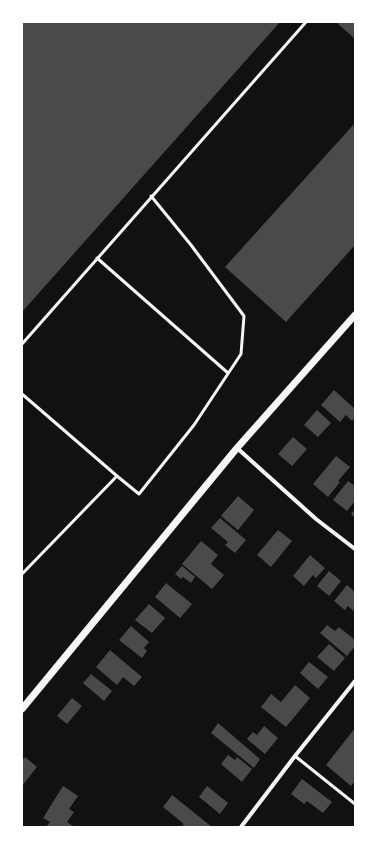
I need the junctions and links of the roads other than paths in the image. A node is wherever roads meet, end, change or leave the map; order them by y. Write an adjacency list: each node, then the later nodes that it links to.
1 (306, 22): 2 (lane)
2 (152, 196): 3 (lane); 6 (lane)
3 (97, 258): 5 (lane); 6 (lane)
4 (355, 315): 8 (street)
5 (22, 344)
6 (228, 373): 9 (lane)
7 (22, 394): 9 (lane)
8 (237, 448): 10 (street); 13 (street)
9 (117, 476): 11 (lane)
10 (355, 550)
11 (22, 574)
12 (355, 681): 14 (street)
13 (22, 709)
14 (295, 756): 15 (lane); 16 (street)
15 (355, 804)
16 (241, 827)

